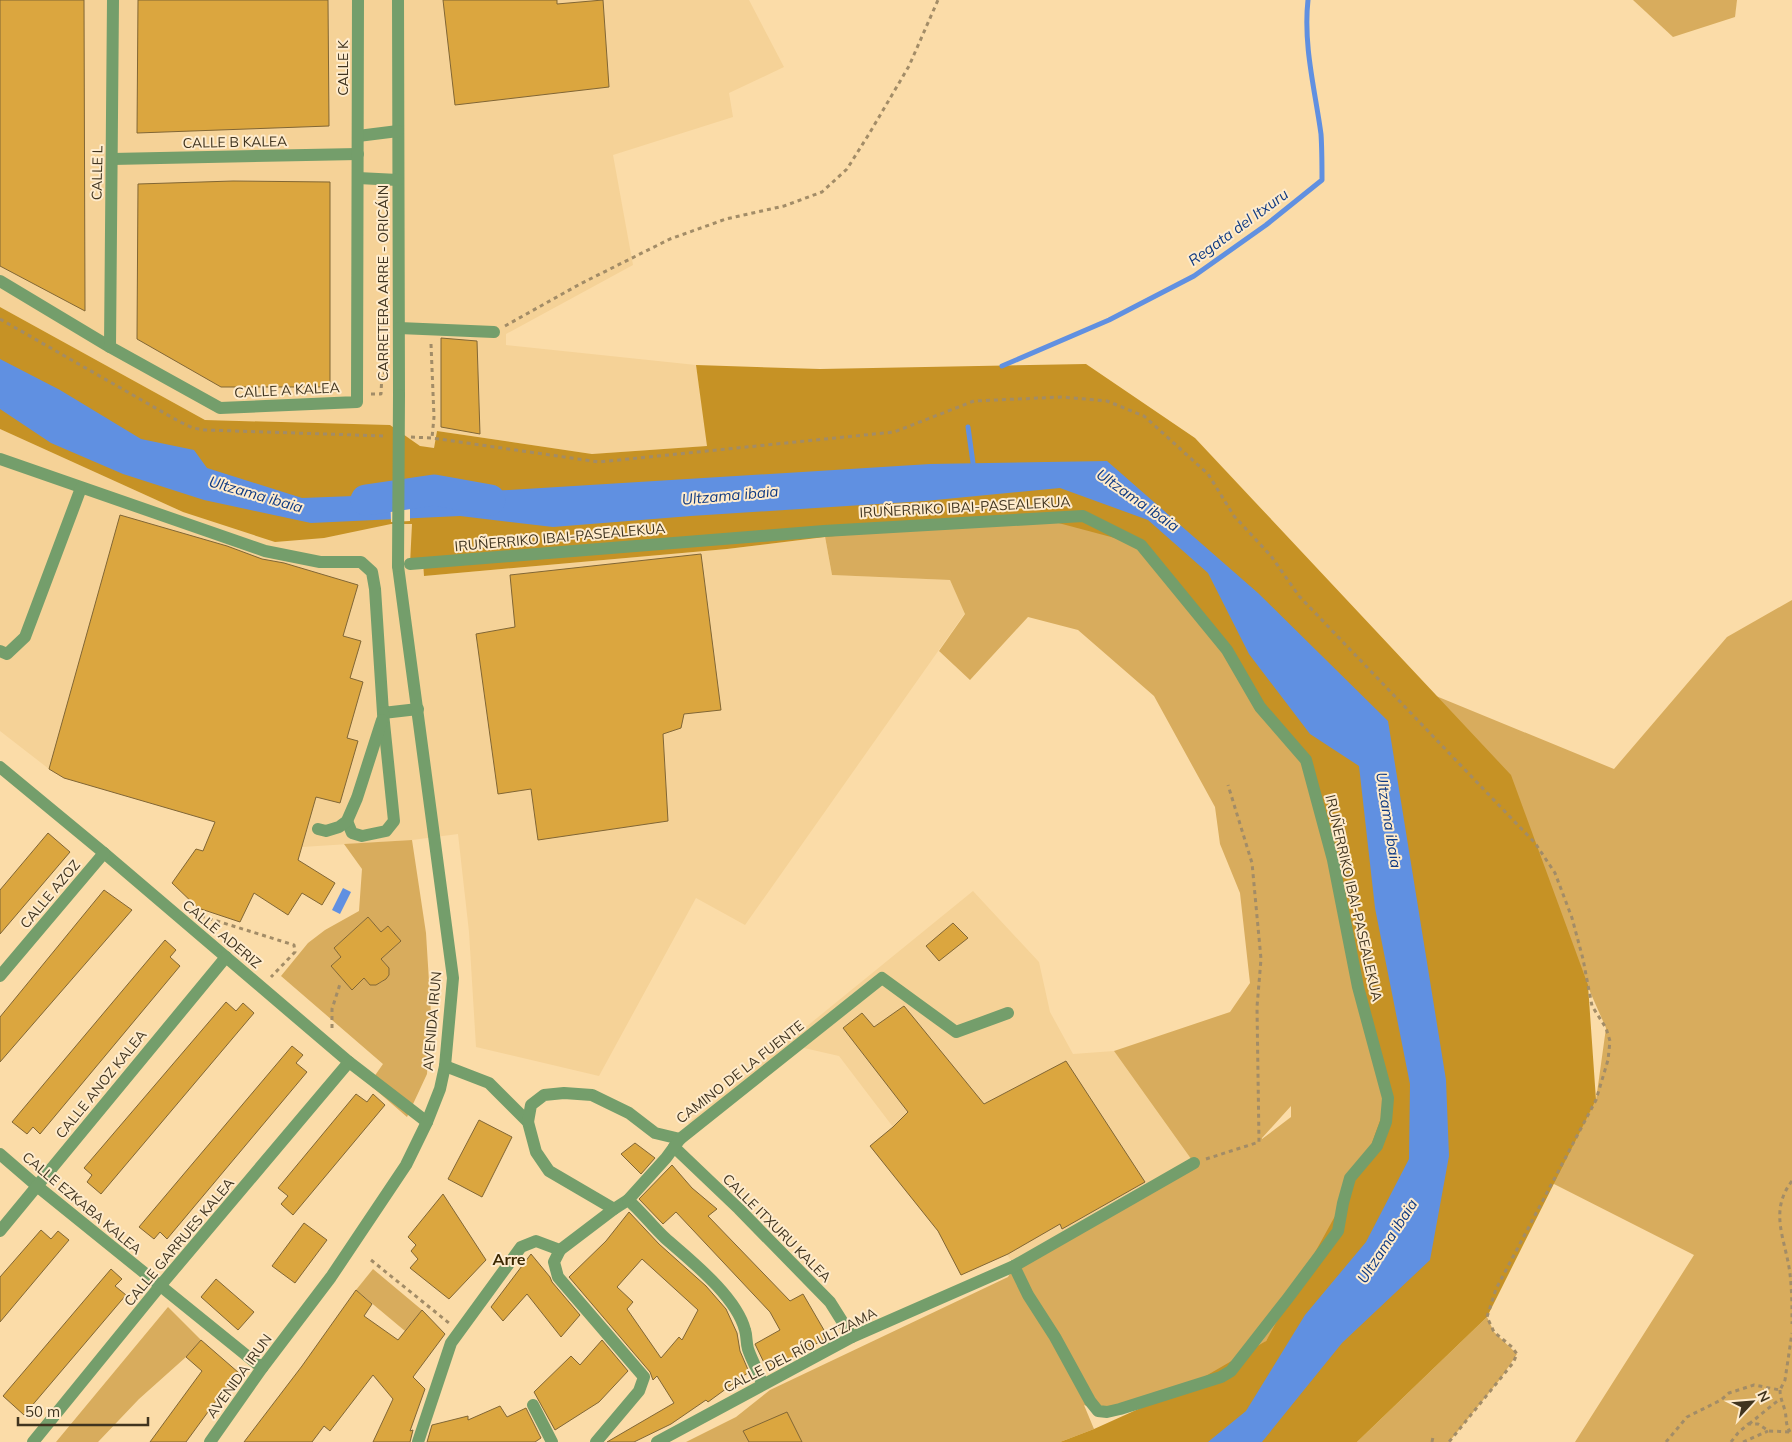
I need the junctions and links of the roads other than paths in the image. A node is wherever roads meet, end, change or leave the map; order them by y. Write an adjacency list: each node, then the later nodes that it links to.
1 (113, 0): 7 (street, CALLE L)
2 (358, 0): 5 (street, CALLE K)
3 (398, 0): 4 (street, CARRETERA ARRE - ORICÁIN)
4 (398, 131): 5 (street); 9 (street, CARRETERA ARRE - ORICÁIN)
5 (358, 136): 6 (street, CALLE K)
6 (358, 154): 7 (street, CALLE B KALEA); 8 (street, CALLE K)
7 (112, 159): 13 (street, CALLE L)
8 (358, 178): 9 (street); 13 (street, CALLE A KALEA)
9 (398, 180): 11 (street, CARRETERA ARRE - ORICÁIN)
10 (0, 281): 13 (street, CALLE A KALEA)
11 (399, 328): 12 (street); 16 (street, CARRETERA ARRE - ORICÁIN, bridge)
12 (494, 332)
13 (110, 347)
14 (0, 459): 15 (street)
15 (81, 488): 17 (street); 19 (street)
16 (404, 565): 18 (street, AVENIDA IRUN); 39 (street, IRUÑERRIKO IBAI-PASEALEKUA)
17 (0, 651)
18 (418, 709): 19 (street); 28 (street, AVENIDA IRUN)
19 (383, 713): 21 (street); 21 (street)
20 (0, 767): 23 (street, CALLE ADERIZ)
21 (347, 822): 22 (street)
22 (318, 828)
23 (104, 853): 24 (street, CALLE ADERIZ); 25 (street, CALLE AZOZ)
24 (226, 957): 27 (street, CALLE ADERIZ); 34 (street, CALLE ANOZ KALEA)
25 (0, 976)
26 (1008, 1013): 31 (street, CAMINO DE LA FUENTE)
27 (349, 1062): 29 (street, CALLE ADERIZ); 40 (street, CALLE GARRUES KALEA)
28 (445, 1066): 29 (street, AVENIDA IRUN); 30 (street)
29 (427, 1122): 42 (street, AVENIDA IRUN)
30 (528, 1122): 31 (street); 36 (street)
31 (676, 1143): 35 (street, CAMINO DE LA FUENTE); 41 (street, CALLE ITXURU KALEA)
32 (0, 1154): 34 (street, CALLE EZKABA KALEA)
33 (1194, 1163): 39 (street, CALLE DEL RÍO ULTZAMA)
34 (37, 1186): 37 (street, CALLE ANOZ KALEA); 40 (street, CALLE EZKABA KALEA)
35 (628, 1200): 36 (street, CAMINO DE LA FUENTE); 43 (street)
36 (614, 1209): 38 (street, CAMINO DE LA FUENTE)
37 (0, 1231)
38 (560, 1250): 47 (street); 49 (street)
39 (1014, 1266): 41 (street, CALLE DEL RÍO ULTZAMA)
40 (160, 1286): 42 (street, CALLE EZKABA KALEA); 45 (street, CALLE GARRUES KALEA)
41 (852, 1337): 43 (street, CALLE DEL RÍO ULTZAMA)
42 (262, 1368): 46 (street, AVENIDA IRUN)
43 (762, 1384): 50 (street, CALLE DEL RÍO ULTZAMA)
44 (533, 1405): 48 (street)
45 (33, 1442)
46 (210, 1442)
47 (418, 1442)
48 (552, 1442)
49 (596, 1442)
50 (657, 1442)

